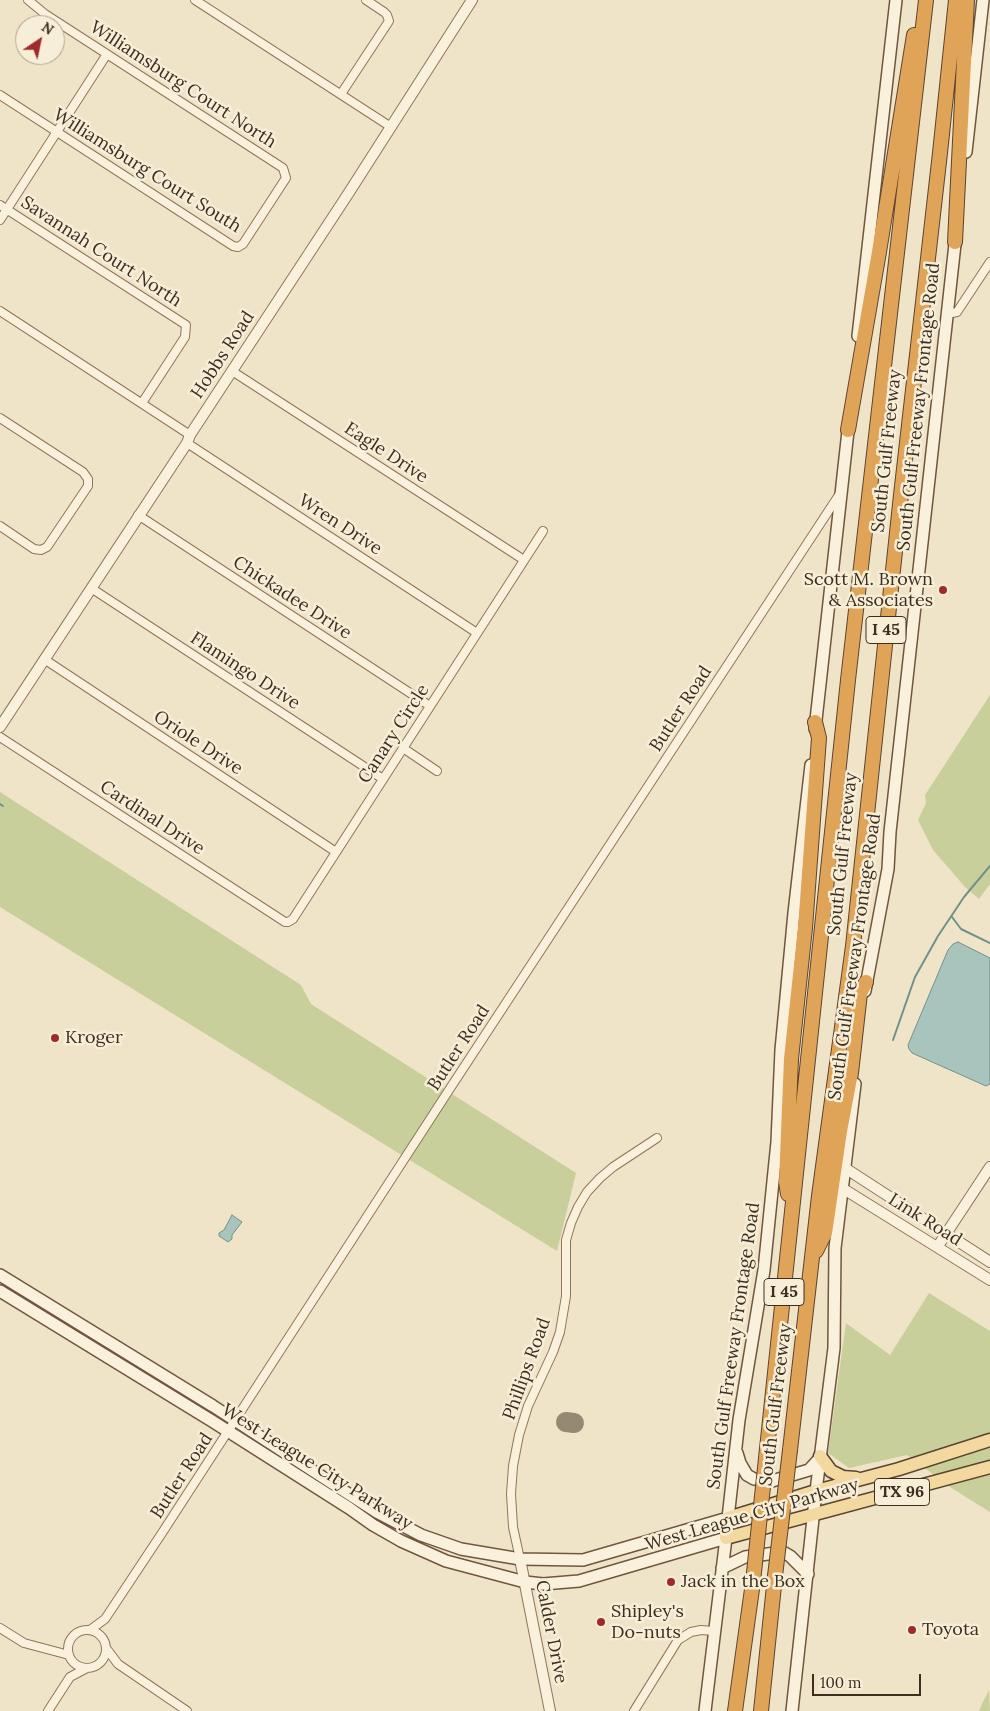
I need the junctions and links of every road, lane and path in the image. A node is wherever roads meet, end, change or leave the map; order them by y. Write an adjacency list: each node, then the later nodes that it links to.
1 (28, 0): 11 (street, Williamsburg Court North)
2 (196, 0): 12 (street)
3 (366, 0): 12 (street)
4 (472, 0): 14 (street, Hobbs Road)
5 (896, 0): 26 (main road, South Gulf Freeway Frontage Road)
6 (926, 0): 10 (highway, South Gulf Freeway / I 45)
7 (956, 0): 53 (highway, South Gulf Freeway / I 45)
8 (967, 0): 19 (highway)
9 (982, 0): 19 (main road, South Gulf Freeway Frontage Road)
10 (925, 14): 26 (highway); 50 (highway, South Gulf Freeway / I 45)
11 (107, 54): 15 (street); 17 (street, Williamsburg Court North)
12 (341, 94): 14 (street)
13 (0, 95): 15 (street, Williamsburg Court South)
14 (390, 127): 23 (street, Hobbs Road)
15 (57, 132): 16 (street); 17 (street, Williamsburg Court South)
16 (3, 207): 18 (street); 24 (street, Savannah Court North)
17 (266, 210)
18 (0, 220)
19 (955, 242): 22 (main road, South Gulf Freeway Frontage Road)
20 (990, 262): 22 (street)
21 (0, 311): 24 (street, Wren Drive)
22 (947, 314): 45 (main road, South Gulf Freeway Frontage Road)
23 (232, 371): 27 (street, Hobbs Road); 32 (street, Eagle Drive)
24 (142, 403): 27 (street, Wren Drive)
25 (0, 418): 30 (street)
26 (848, 430): 28 (main road, South Gulf Freeway Frontage Road)
27 (189, 439): 29 (street, Hobbs Road); 34 (street, Wren Drive)
28 (841, 494): 37 (main road, South Gulf Freeway Frontage Road); 59 (street, Butler Road)
29 (138, 515): 33 (street, Hobbs Road); 36 (street, Chickadee Drive)
30 (0, 526)
31 (543, 531): 32 (street, Canary Circle)
32 (524, 560): 34 (street, Canary Circle)
33 (91, 588): 35 (street, Hobbs Road); 42 (street, Flamingo Drive)
34 (477, 633): 36 (street, Canary Circle)
35 (44, 660): 38 (street, Hobbs Road); 43 (street, Oriole Drive)
36 (430, 706): 40 (street, Canary Circle)
37 (815, 722): 50 (highway); 62 (main road, South Gulf Freeway Frontage Road)
38 (0, 727)
39 (0, 737): 44 (street, Cardinal Drive)
40 (403, 748): 41 (street); 42 (street, Canary Circle)
41 (437, 770)
42 (383, 779): 43 (street, Canary Circle)
43 (336, 852): 44 (street, Canary Circle)
44 (288, 922)
45 (866, 982): 48 (main road, South Gulf Freeway Frontage Road); 53 (highway)
46 (656, 1138): 70 (street, Phillips Road)
47 (990, 1167): 51 (street)
48 (845, 1168): 49 (main road, South Gulf Freeway Frontage Road); 51 (street, Link Road)
49 (842, 1188): 52 (street, Link Road); 63 (main road, South Gulf Freeway Frontage Road)
50 (791, 1226): 92 (highway, South Gulf Freeway / I 45, bridge)
51 (947, 1232): 52 (street); 54 (street, Link Road)
52 (938, 1246): 55 (street, Link Road)
53 (811, 1260): 93 (highway, South Gulf Freeway / I 45, bridge)
54 (990, 1262)
55 (990, 1280)
56 (2, 1283): 57 (main road, West League City Parkway); 58 (main road, West League City Parkway)
57 (109, 1341): 58 (main road); 59 (main road, West League City Parkway)
58 (101, 1352): 60 (main road, West League City Parkway)
59 (236, 1421): 60 (street, Butler Road); 70 (main road, West League City Parkway)
60 (229, 1432): 73 (main road, West League City Parkway); 74 (street, Butler Road)
61 (990, 1440): 65 (main road, West League City Parkway / TX 96)
62 (736, 1449): 63 (main road); 68 (main road, South Gulf Freeway Frontage Road)
63 (820, 1457): 65 (main road); 66 (main road, South Gulf Freeway Frontage Road)
64 (990, 1467): 67 (main road, West League City Parkway / TX 96)
65 (863, 1478): 66 (main road, West League City Parkway / TX 96)
66 (816, 1491): 67 (main road, South Gulf Freeway Frontage Road); 68 (main road, West League City Parkway / TX 96)
67 (813, 1515): 69 (main road, West League City Parkway / TX 96); 72 (main road, South Gulf Freeway Frontage Road)
68 (728, 1518): 69 (main road, South Gulf Freeway Frontage Road); 70 (main road, West League City Parkway)
69 (726, 1538): 71 (main road, South Gulf Freeway Frontage Road); 73 (main road, West League City Parkway)
70 (520, 1560): 73 (street, Calder Drive)
71 (722, 1568): 72 (main road); 77 (main road, South Gulf Freeway Frontage Road)
72 (808, 1574): 94 (main road, South Gulf Freeway Frontage Road)
73 (524, 1582): 89 (street, Calder Drive)
74 (105, 1619): 76 (street, Butler Road); 78 (street)
75 (0, 1628): 81 (street)
76 (90, 1630): 78 (street); 79 (street)
77 (714, 1631): 90 (street); 91 (main road, South Gulf Freeway Frontage Road)
78 (104, 1640): 80 (street)
79 (70, 1641): 81 (street); 82 (street)
80 (106, 1648): 83 (street); 84 (street)
81 (52, 1650): 82 (street)
82 (70, 1656): 85 (street); 86 (street)
83 (99, 1663): 84 (street); 85 (street)
84 (118, 1664): 88 (street)
85 (88, 1668): 86 (street)
86 (70, 1676): 87 (street)
87 (48, 1711)
88 (187, 1711)
89 (550, 1711)
90 (634, 1711)
91 (704, 1711)
92 (735, 1711)
93 (761, 1711)
94 (792, 1711)

